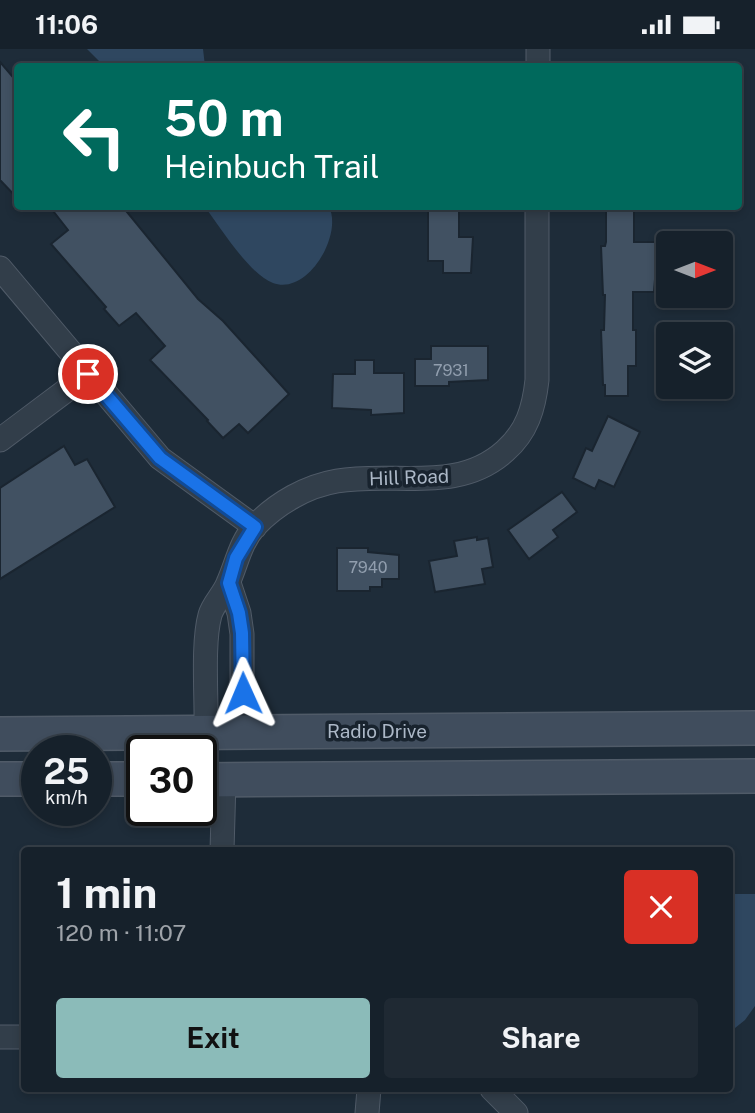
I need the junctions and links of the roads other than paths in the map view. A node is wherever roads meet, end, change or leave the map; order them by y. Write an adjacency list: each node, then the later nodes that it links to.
1 (537, 210): 5 (street, Hill Road)
2 (0, 268): 3 (street)
3 (88, 374): 4 (street); 5 (street)
4 (0, 440)
5 (255, 527): 6 (street, Hill Road)
6 (229, 583): 8 (street, Hill Road); 9 (street)
7 (755, 728): 9 (main road, Radio Drive)
8 (206, 732): 9 (main road, Radio Drive); 10 (main road, Radio Drive)
9 (242, 732)
10 (0, 734)
11 (755, 776): 14 (main road)
12 (0, 779): 13 (main road)
13 (21, 779)
14 (217, 780)
15 (217, 812): 16 (street)
16 (221, 847)
17 (0, 1037): 18 (street)
18 (21, 1037)
19 (369, 1092): 21 (street)
20 (495, 1092): 22 (street)
21 (368, 1113)
22 (516, 1113)

